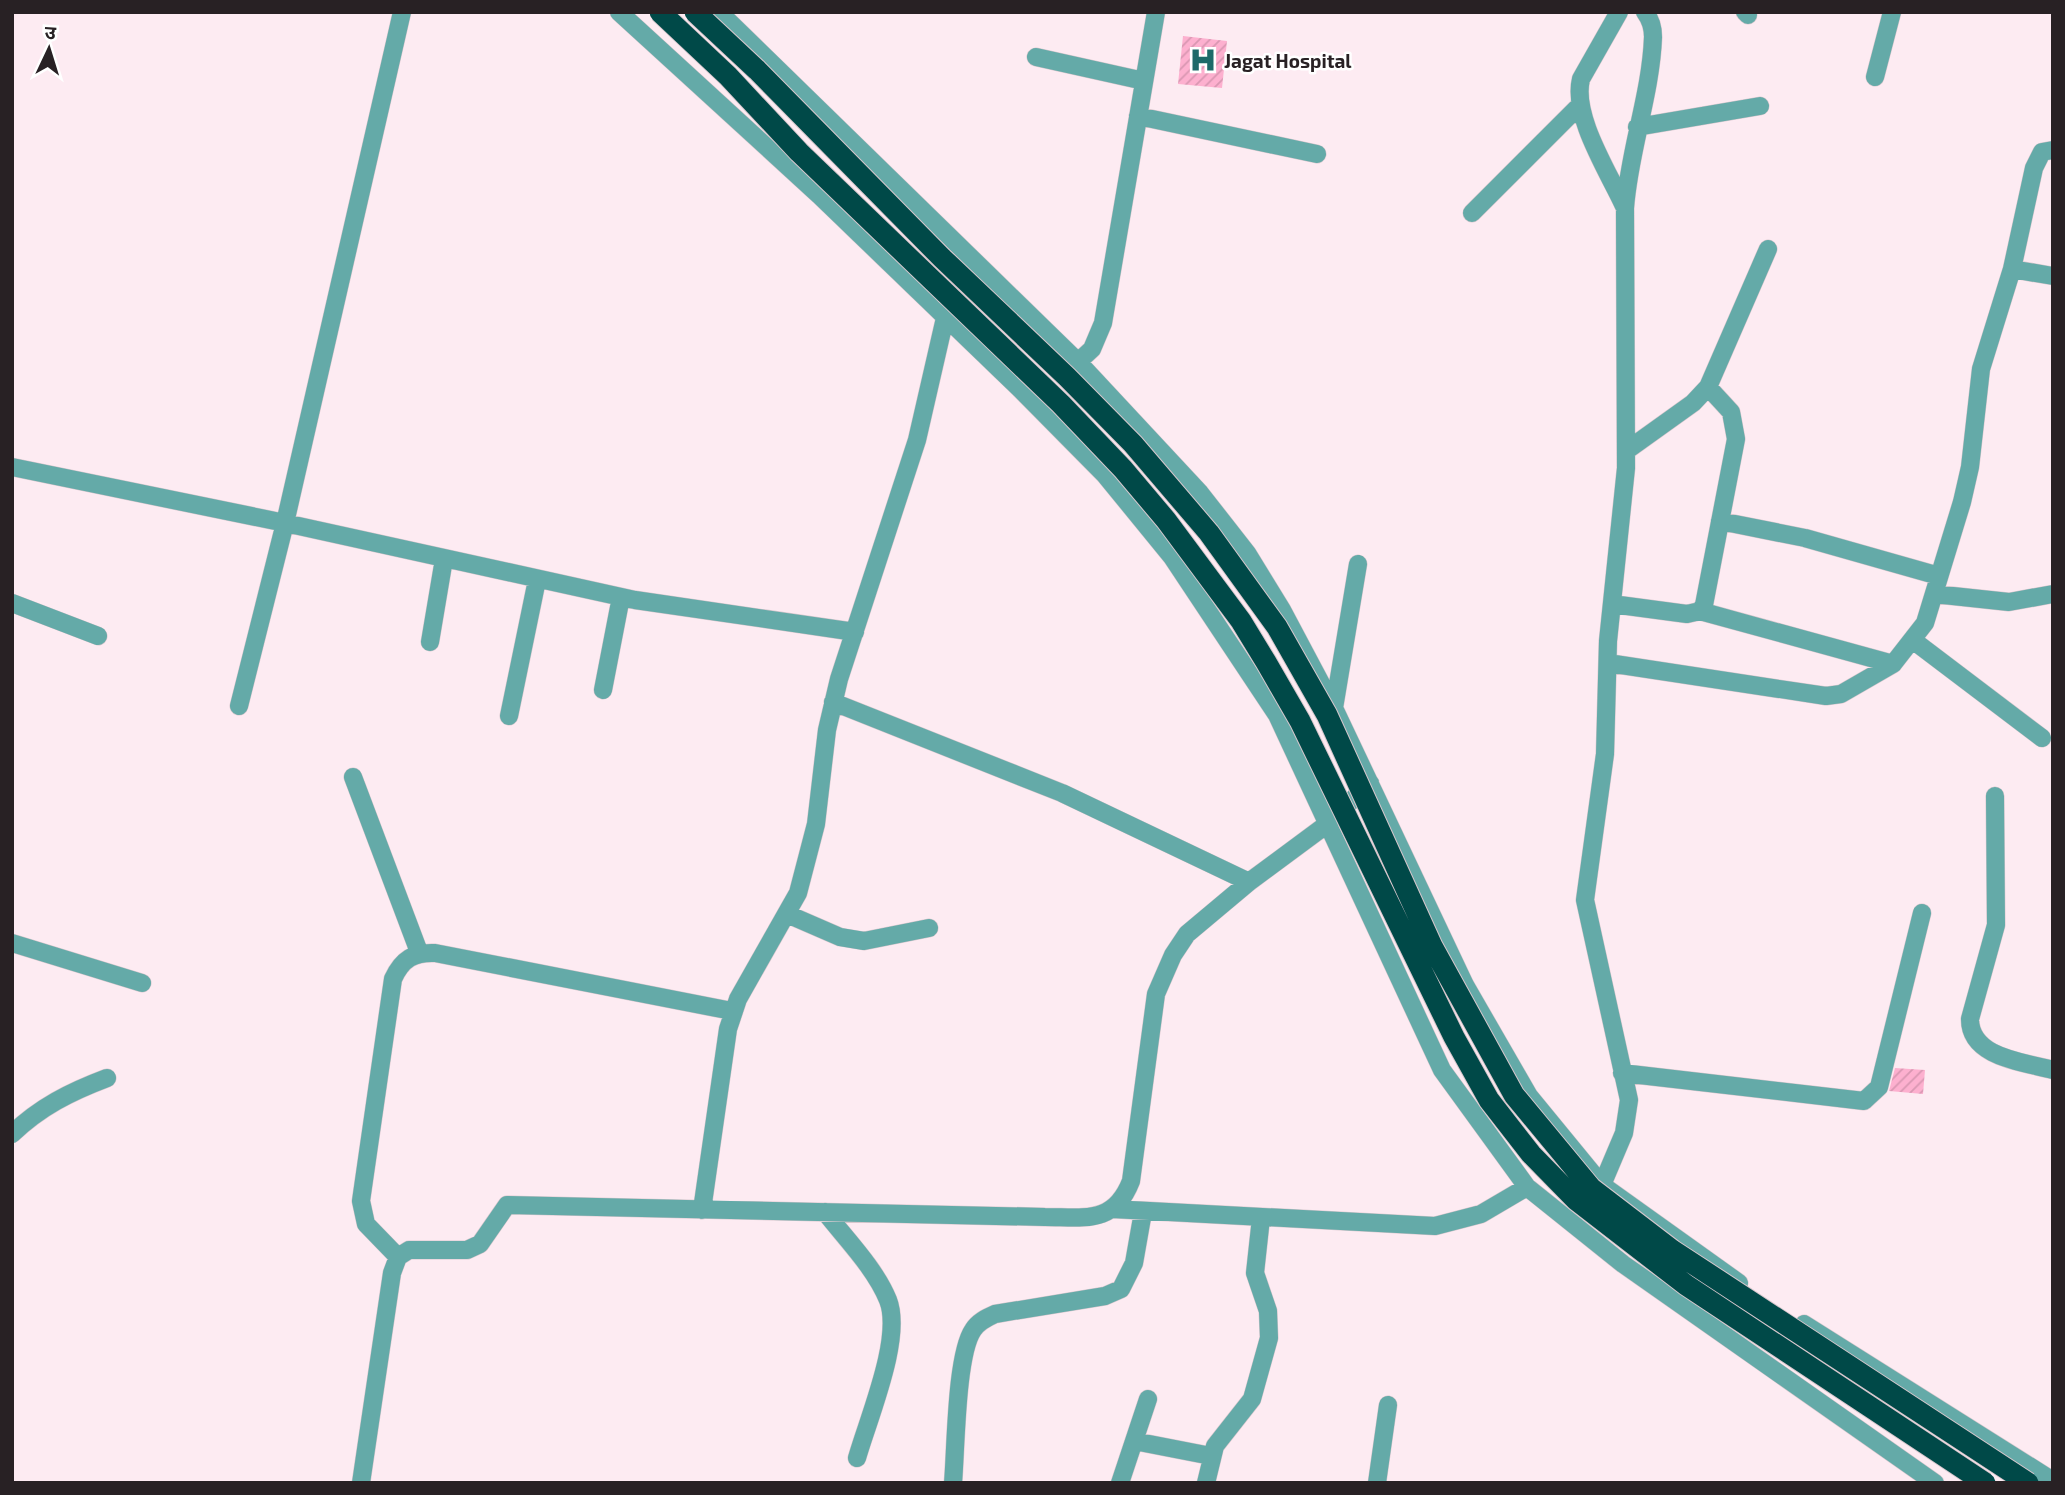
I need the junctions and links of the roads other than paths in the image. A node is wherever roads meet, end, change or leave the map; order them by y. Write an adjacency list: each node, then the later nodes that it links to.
1 (402, 12): 30 (street)
2 (620, 12): 24 (street)
3 (660, 12): 89 (highway, bridge)
4 (695, 12): 90 (highway, bridge)
5 (719, 12): 25 (street)
6 (1156, 12): 12 (street)
7 (1619, 12): 13 (street)
8 (1645, 12): 16 (street)
9 (1892, 12): 11 (street)
10 (1036, 57): 12 (street)
11 (1875, 77)
12 (1144, 81): 15 (street)
13 (1579, 106): 19 (street); 20 (street)
14 (1760, 106): 16 (street)
15 (1138, 116): 18 (street); 25 (street)
16 (1637, 127): 19 (street)
17 (2053, 150): 22 (street)
18 (1317, 154)
19 (1625, 208): 27 (street)
20 (1472, 213)
21 (1768, 248): 26 (street)
22 (2012, 269): 23 (street); 33 (street)
23 (2053, 276)
24 (946, 318): 41 (street); 56 (street)
25 (1078, 362): 50 (street)
26 (1708, 387): 27 (street); 29 (street)
27 (1626, 451): 39 (street)
28 (12, 467): 30 (street)
29 (1720, 521): 33 (street); 40 (street)
30 (285, 523): 31 (street); 49 (street)
31 (444, 559): 34 (street); 44 (street)
32 (1358, 564): 50 (street)
33 (1939, 576): 35 (street)
34 (537, 580): 37 (street); 51 (street)
35 (1934, 594): 36 (street); 43 (street)
36 (2053, 594)
37 (621, 597): 41 (street); 47 (street)
38 (12, 603): 42 (street)
39 (1612, 607): 40 (street); 45 (street)
40 (1700, 611): 46 (street)
41 (855, 632): 48 (street)
42 (98, 636)
43 (1914, 641): 46 (street); 52 (street)
44 (430, 642)
45 (1608, 663): 46 (street); 66 (street)
46 (1893, 664)
47 (603, 690)
48 (833, 702): 57 (street); 59 (street)
49 (239, 706)
50 (1334, 708): 54 (street)
51 (509, 716)
52 (2042, 738)
53 (353, 777): 62 (street)
54 (1370, 783): 56 (street); 69 (street)
55 (1995, 796): 65 (street)
56 (1326, 825): 57 (street); 70 (street)
57 (1249, 882): 71 (street)
58 (1922, 913): 66 (street)
59 (787, 914): 60 (street); 64 (street)
60 (929, 928)
61 (12, 943): 63 (street)
62 (419, 952): 64 (street); 76 (street)
63 (142, 983)
64 (732, 1011): 72 (street)
65 (2053, 1070)
66 (1622, 1073): 69 (street)
67 (107, 1078): 68 (street)
68 (12, 1134)
69 (1602, 1185): 82 (street)
70 (1527, 1187): 75 (street); 88 (street)
71 (1112, 1209): 73 (street); 74 (street)
72 (702, 1210): 73 (street); 76 (street)
73 (825, 1212): 81 (street)
74 (1143, 1212): 75 (street); 84 (street)
75 (1261, 1218): 80 (street)
76 (398, 1257): 83 (street)
77 (1148, 1399): 79 (street)
78 (1388, 1405): 87 (street)
79 (1134, 1441): 80 (street); 85 (street)
80 (1211, 1456): 86 (street)
81 (857, 1458)
82 (2053, 1480)
83 (361, 1483)
84 (953, 1483)
85 (1120, 1483)
86 (1206, 1483)
87 (1377, 1483)
88 (1936, 1483)
89 (1986, 1483)
90 (2028, 1483)

